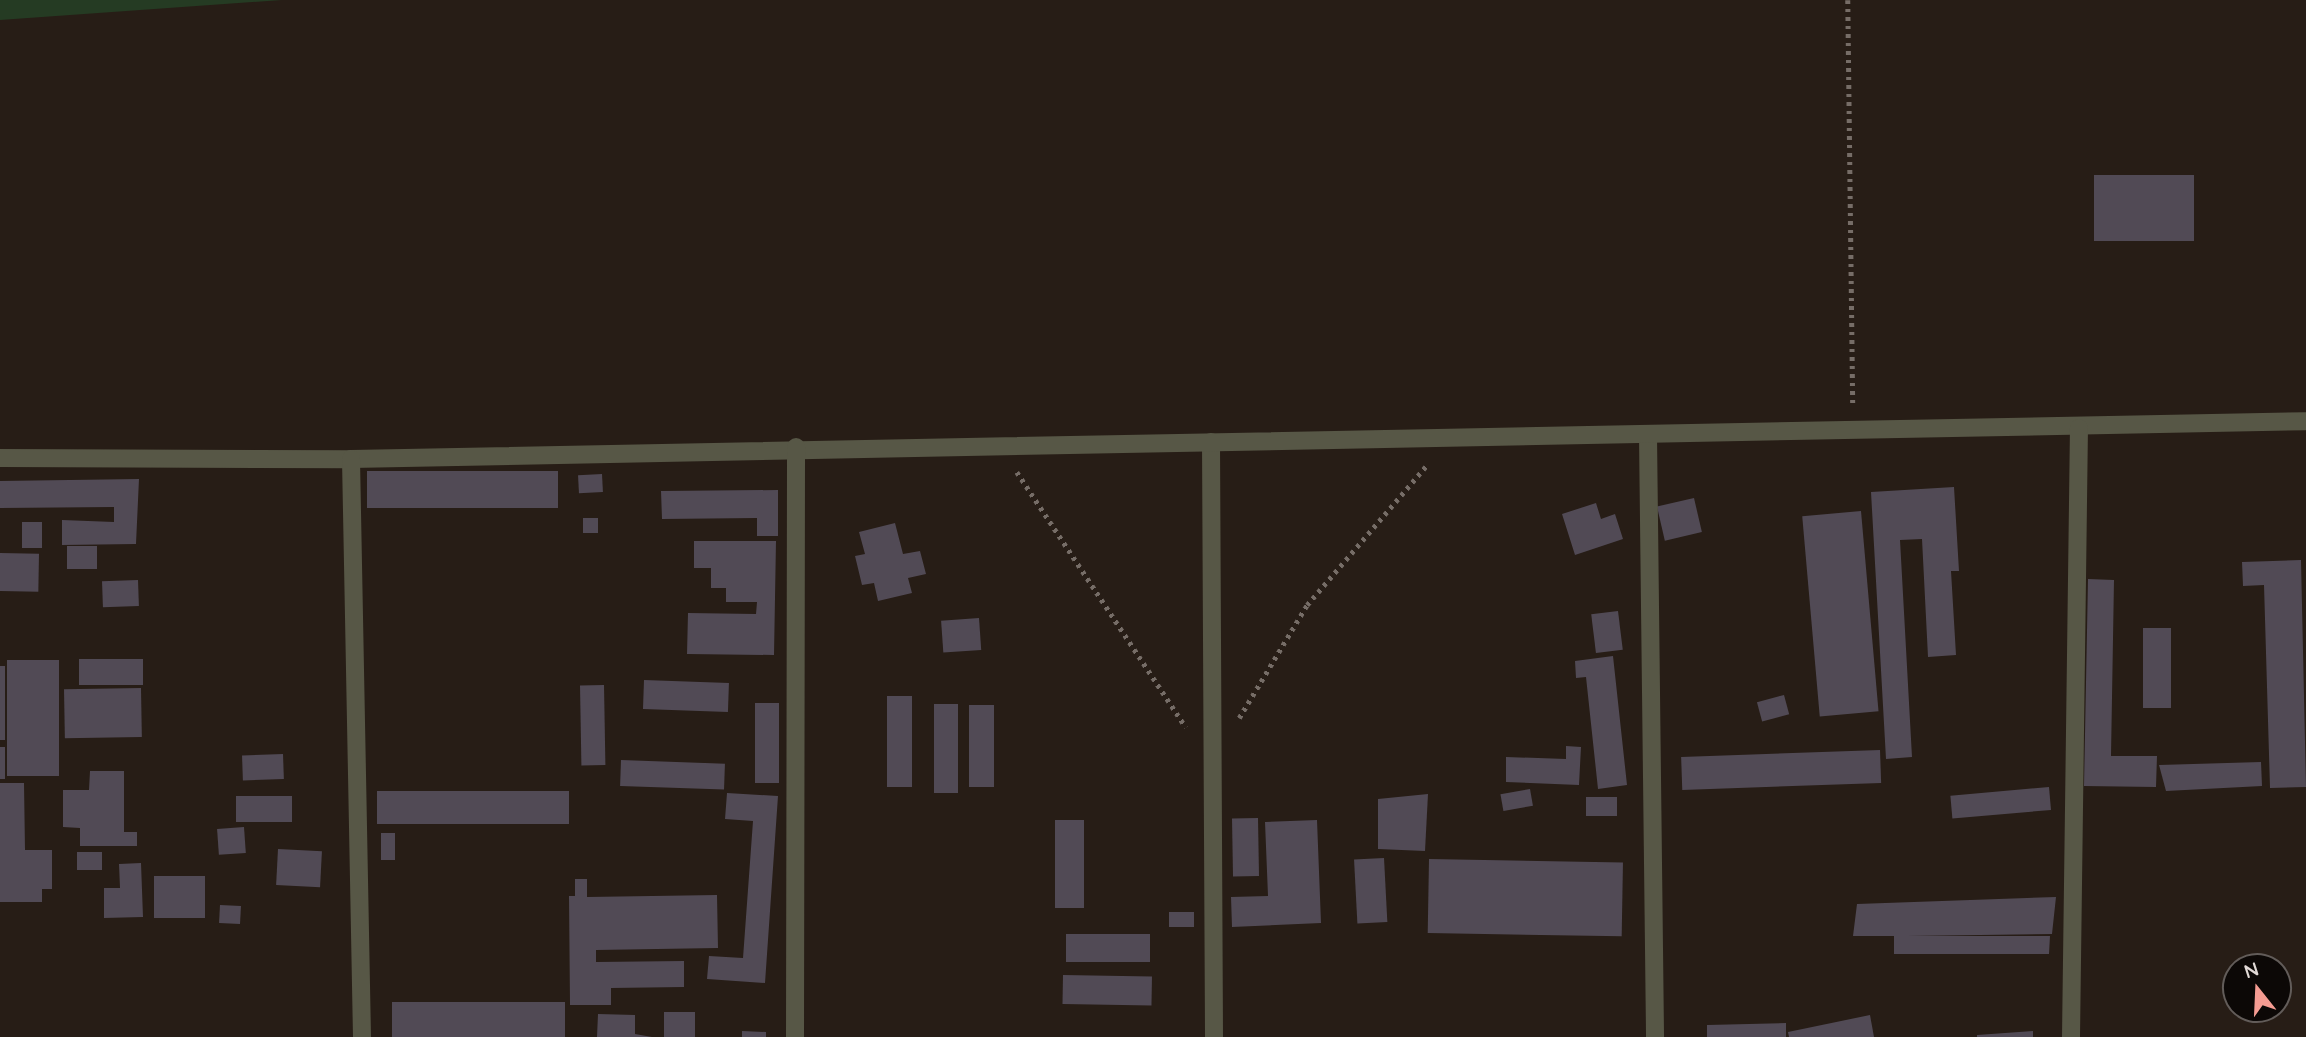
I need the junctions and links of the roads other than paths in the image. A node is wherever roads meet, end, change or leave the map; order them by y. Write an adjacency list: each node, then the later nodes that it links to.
1 (2306, 421): 2 (street)
2 (2080, 428): 3 (street); 12 (street)
3 (1647, 435): 4 (street); 11 (street)
4 (1211, 442): 5 (street); 10 (street)
5 (796, 447): 7 (street); 9 (street)
6 (0, 458): 7 (street)
7 (351, 459): 8 (street)
8 (362, 1037)
9 (795, 1037)
10 (1214, 1037)
11 (1655, 1037)
12 (2071, 1037)

